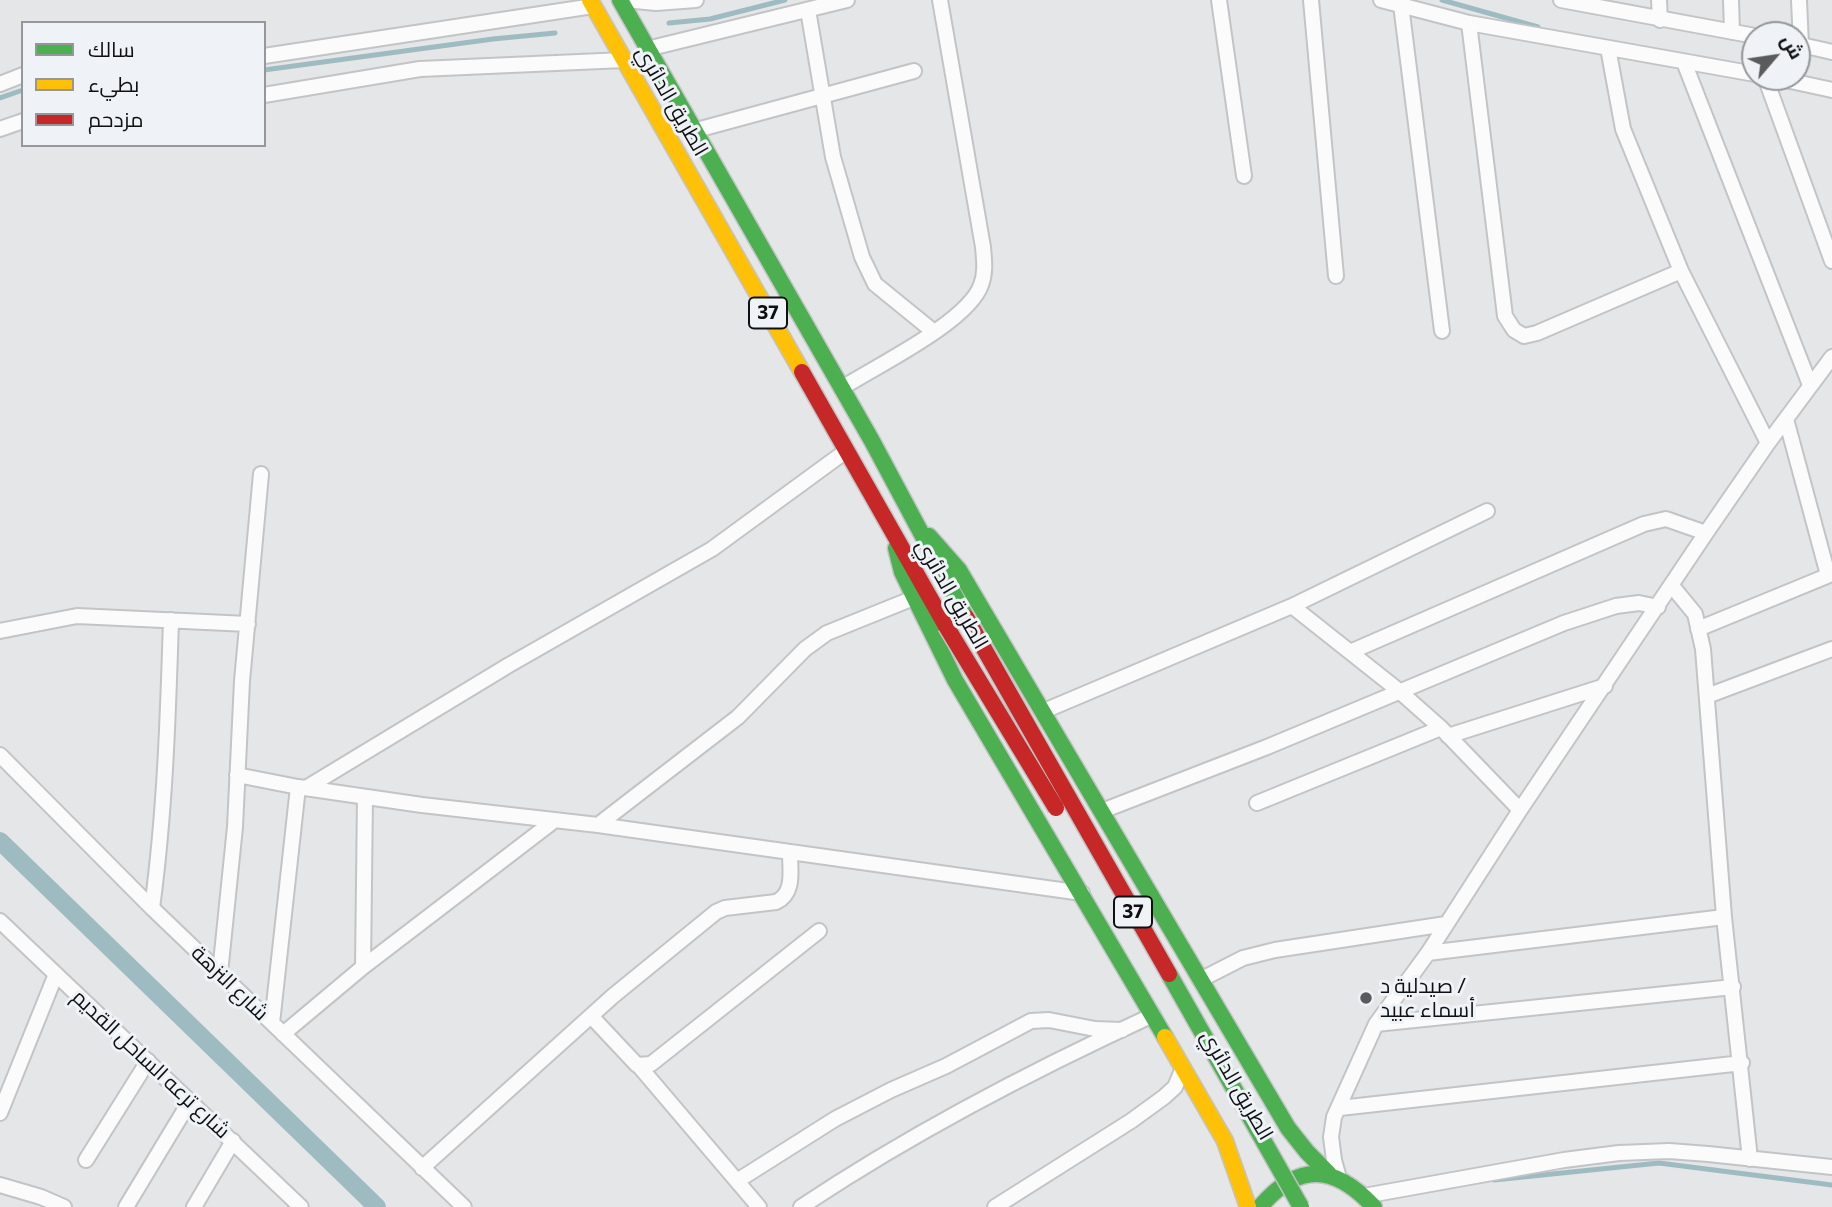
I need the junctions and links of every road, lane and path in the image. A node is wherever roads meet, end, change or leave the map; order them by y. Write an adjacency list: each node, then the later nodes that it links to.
1 (623, 0): 2 (street); 22 (main road, الطريق الدائري / 37)
2 (696, 0)
3 (847, 0): 14 (street)
4 (940, 0): 44 (street)
5 (1219, 0): 39 (street)
6 (1311, 0): 42 (street)
7 (1381, 0): 13 (street)
8 (1561, 0): 15 (street)
9 (1659, 0): 15 (street)
10 (1731, 0): 18 (street)
11 (1799, 0): 16 (street)
12 (592, 3): 24 (street); 25 (main road, الطريق الدائري / 37)
13 (1401, 5): 17 (street); 43 (street)
14 (808, 10): 22 (street); 35 (street)
15 (1660, 20): 18 (street)
16 (1799, 21)
17 (1469, 23): 21 (street); 41 (street)
18 (1732, 32): 19 (street)
19 (1741, 34)
20 (1811, 47): 23 (street)
21 (1608, 48): 26 (street); 41 (street)
22 (647, 49): 38 (main road, الطريق الدائري / 37)
23 (1832, 52)
24 (266, 56)
25 (624, 60): 34 (street); 50 (main road, الطريق الدائري / 37)
26 (1684, 62): 28 (street); 46 (street)
27 (914, 71): 35 (street)
28 (1741, 72)
29 (21, 76): 30 (street)
30 (0, 84)
31 (1811, 85): 32 (street)
32 (1832, 90)
33 (1770, 91): 40 (street)
34 (266, 95)
35 (823, 95): 38 (street); 44 (street)
36 (21, 122): 37 (street)
37 (0, 129)
38 (693, 131): 47 (main road, الطريق الدائري / 37)
39 (1244, 176)
40 (1832, 261)
41 (1681, 271): 49 (street)
42 (1336, 276)
43 (1442, 331)
44 (934, 332): 47 (street)
45 (1832, 357): 46 (street)
46 (1811, 385): 48 (street)
47 (842, 388): 53 (main road, الطريق الدائري / 37)
48 (1786, 419): 49 (street); 55 (street)
49 (1768, 443): 54 (street)
50 (846, 451): 57 (main road, الطريق الدائري / 37); 73 (street)
51 (261, 474): 61 (street)
52 (1488, 511): 58 (street)
53 (915, 523): 69 (main road); 129 (main road, الطريق الدائري / 37, bridge)
54 (1706, 533): 56 (street); 65 (street)
55 (1830, 574): 62 (street)
56 (1672, 586): 59 (street); 62 (street)
57 (920, 595): 78 (main road, الطريق الدائري / 37, bridge); 80 (street); 82 (main road)
58 (1292, 606): 65 (street); 69 (street)
59 (1658, 607): 66 (street); 67 (street)
60 (171, 620): 61 (street); 63 (street); 83 (street)
61 (248, 624): 72 (street)
62 (1699, 629): 68 (street)
63 (0, 631)
64 (1832, 649): 68 (street)
65 (1350, 652): 67 (street)
66 (1605, 686): 70 (street); 76 (street)
67 (1398, 690): 70 (street); 77 (street)
68 (1707, 696): 84 (street)
69 (1044, 711): 77 (main road)
70 (1444, 732): 75 (street); 76 (street)
71 (0, 755): 83 (street, شارع النزهة)
72 (237, 775): 73 (street); 91 (street)
73 (302, 788): 74 (street); 96 (street)
74 (365, 797): 79 (street); 89 (street)
75 (1257, 803)
76 (1520, 810): 86 (street)
77 (1102, 811): 92 (main road)
78 (1062, 819)
79 (555, 820): 80 (street); 89 (street)
80 (598, 825): 81 (street)
81 (790, 853): 82 (street); 94 (street)
82 (1082, 893): 95 (main road)
83 (152, 908): 91 (street, شارع النزهة)
84 (1724, 917): 88 (street); 93 (street)
85 (0, 921): 90 (street, شارع ترعه الساحل القديم)
86 (1446, 924): 88 (street); 92 (street)
87 (819, 931): 102 (street)
88 (1428, 953): 97 (street)
89 (363, 967): 99 (street)
90 (56, 974): 100 (street, شارع ترعه الساحل القديم); 106 (street)
91 (220, 974): 96 (street, شارع النزهة)
92 (1200, 980): 112 (main road)
93 (1733, 987): 97 (street); 101 (street)
94 (591, 1016): 102 (street); 111 (street)
95 (1153, 1016): 98 (street); 103 (main road)
96 (272, 1023): 99 (street, شارع النزهة)
97 (1376, 1024): 105 (street)
98 (1122, 1030): 113 (street); 124 (street)
99 (283, 1034): 111 (street, شارع النزهة)
100 (148, 1061): 104 (street, شارع ترعه الساحل القديم); 109 (street)
101 (1742, 1063): 105 (street); 108 (street)
102 (639, 1066): 113 (street)
103 (1183, 1068): 125 (street); 126 (main road)
104 (190, 1101): 107 (street, شارع ترعه الساحل القديم); 119 (street)
105 (1340, 1108): 112 (street)
106 (0, 1113)
107 (233, 1141): 120 (street); 121 (street, شارع ترعه الساحل القديم)
108 (1750, 1159): 110 (street); 117 (street)
109 (86, 1160)
110 (1832, 1167)
111 (422, 1168): 122 (street, شارع النزهة)
112 (1334, 1176): 117 (main road); 127 (main road)
113 (737, 1181): 123 (street)
114 (1268, 1183): 128 (main road)
115 (0, 1185): 116 (street)
116 (39, 1202): 118 (street)
117 (1369, 1202)
118 (64, 1207)
119 (126, 1207)
120 (194, 1207)
121 (301, 1207)
122 (464, 1207)
123 (759, 1207)
124 (801, 1207)
125 (995, 1207)
126 (1248, 1207)
127 (1260, 1207)
128 (1282, 1207)
129 (1301, 1207)

